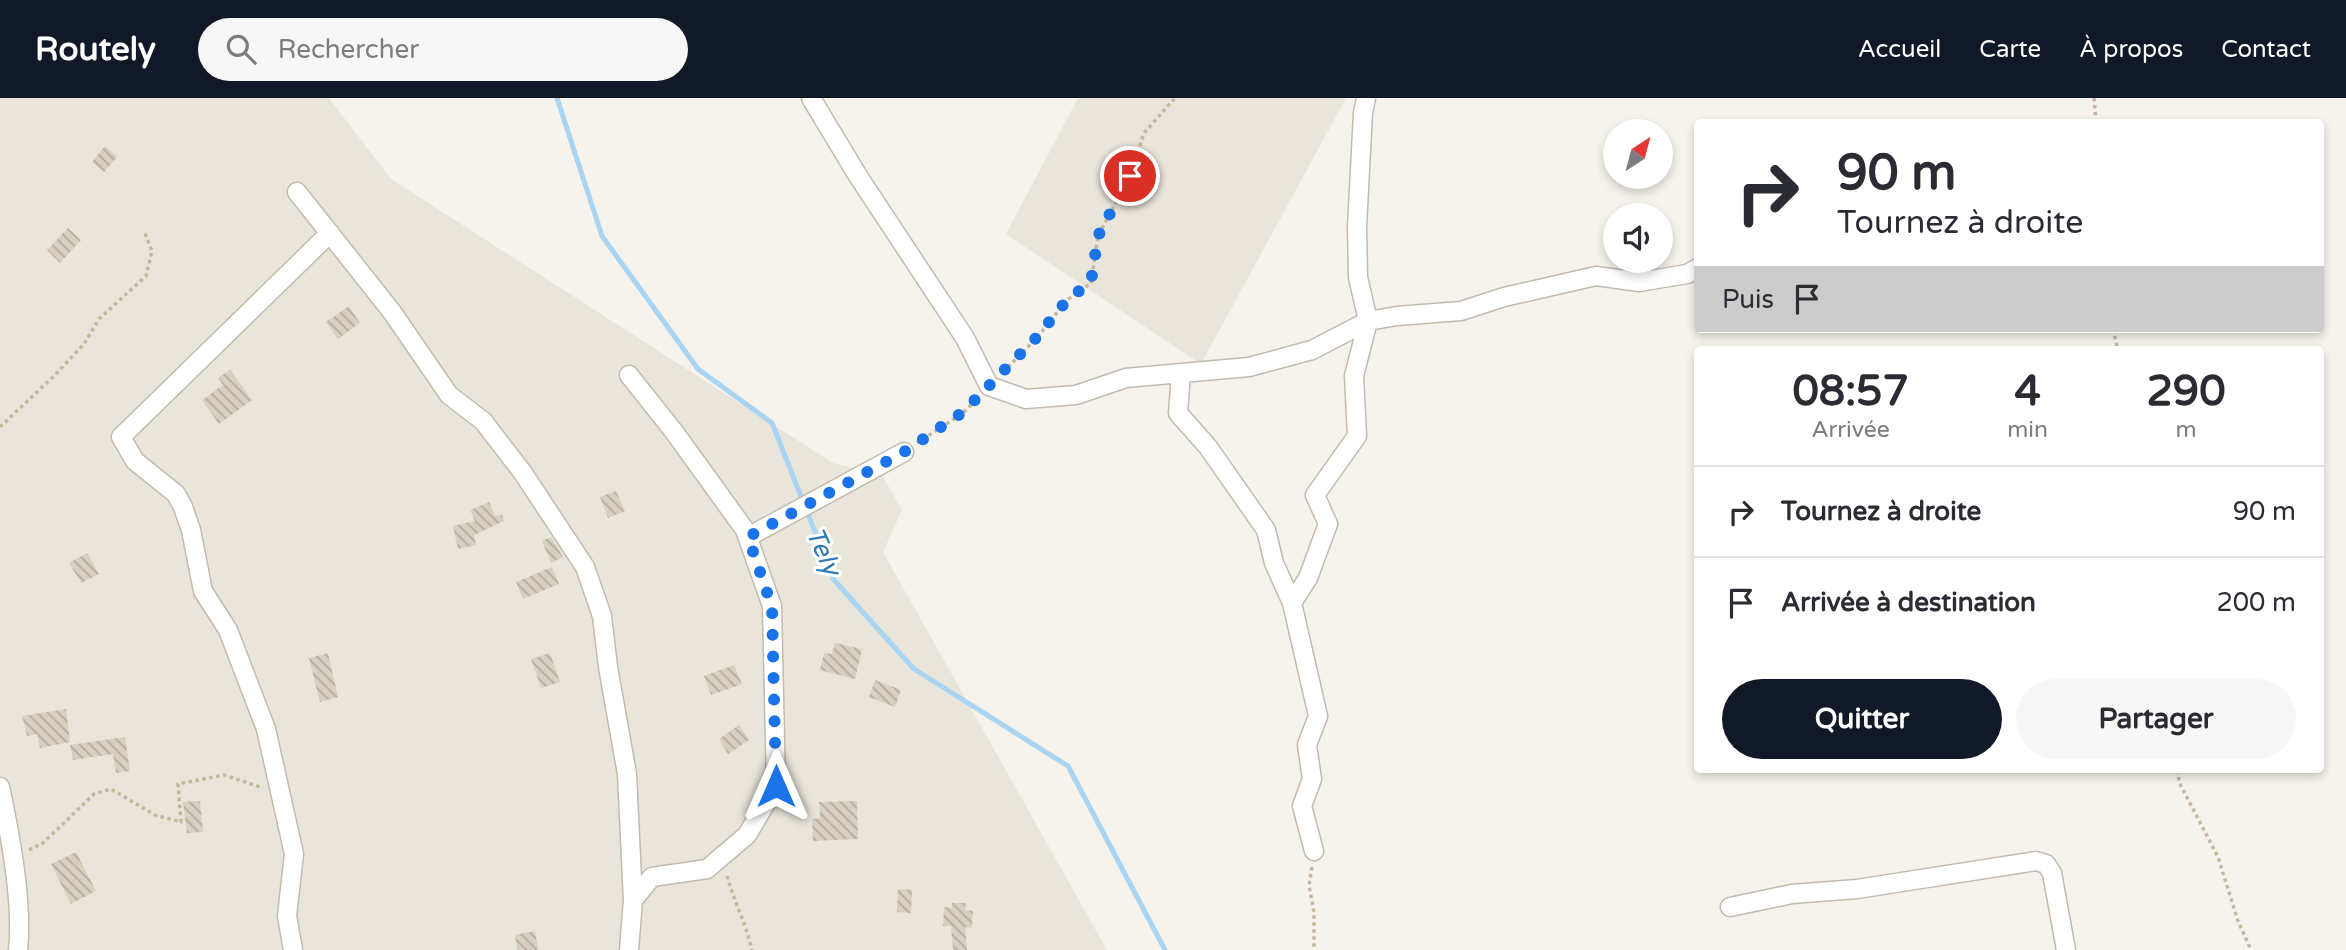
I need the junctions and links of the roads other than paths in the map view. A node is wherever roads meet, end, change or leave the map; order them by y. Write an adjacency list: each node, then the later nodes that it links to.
1 (811, 98): 7 (street)
2 (1366, 98): 6 (street)
3 (297, 192): 4 (street)
4 (330, 233): 14 (street); 17 (street)
5 (1694, 270): 6 (street)
6 (1368, 321): 7 (street); 11 (street)
7 (1181, 373): 11 (street)
8 (629, 375): 10 (street)
9 (904, 452): 10 (street)
10 (748, 537): 14 (street)
11 (1292, 603): 13 (street)
12 (0, 787): 16 (street)
13 (1314, 851)
14 (633, 900): 18 (street)
15 (1730, 907): 19 (street)
16 (18, 950)
17 (293, 950)
18 (629, 950)
19 (2066, 950)

